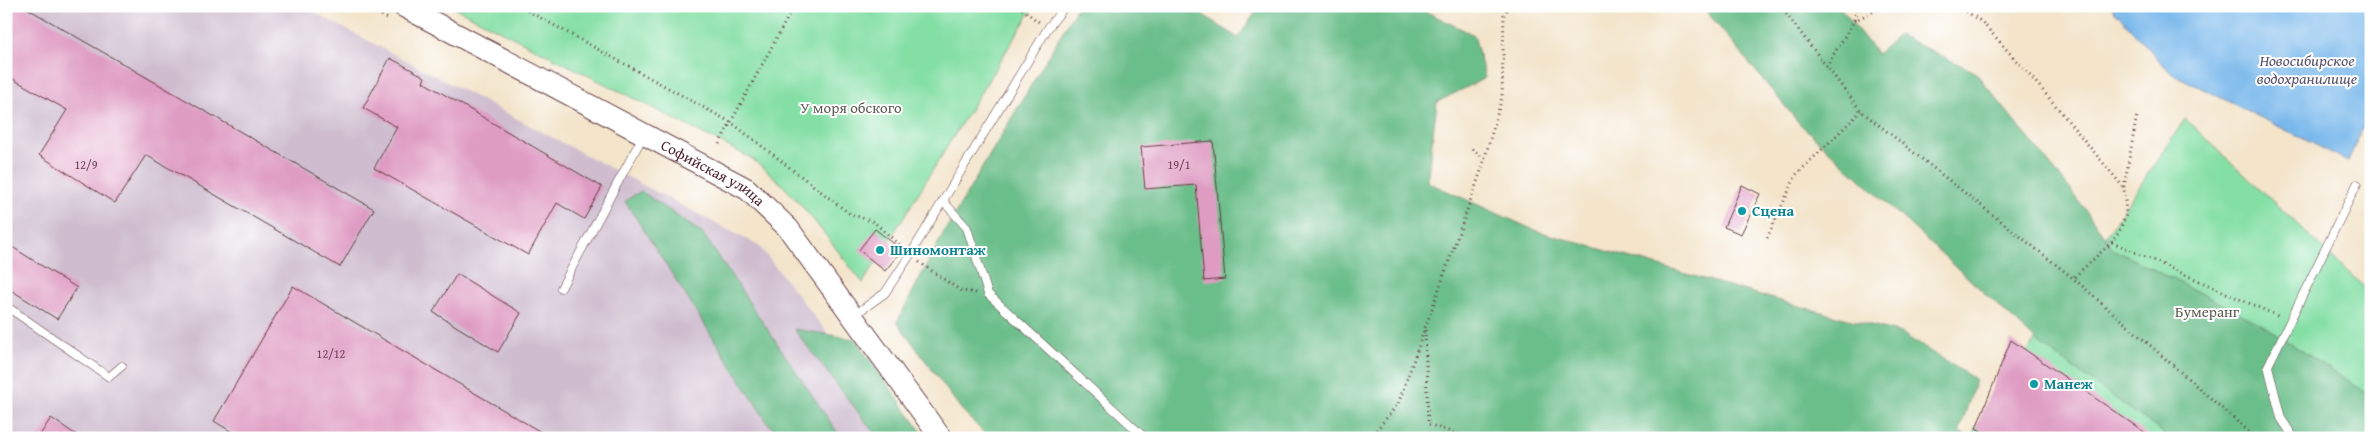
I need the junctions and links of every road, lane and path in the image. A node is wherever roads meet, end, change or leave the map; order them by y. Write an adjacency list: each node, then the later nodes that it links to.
1 (364, 6): 11 (path)
2 (519, 6): 17 (path)
3 (794, 6): 17 (path)
4 (1018, 6): 13 (path)
5 (1065, 6): 13 (lane)
6 (1509, 6): 21 (path)
7 (1780, 6): 14 (path)
8 (1856, 6): 12 (path)
9 (1884, 6): 12 (path)
10 (1958, 6): 23 (path)
11 (401, 16): 18 (main road, Софийская улица)
12 (1854, 21): 14 (path)
13 (1048, 28): 24 (lane)
14 (1826, 67): 15 (path)
15 (1860, 111): 25 (path); 28 (path)
16 (2137, 115): 23 (path)
17 (732, 123): 19 (path); 27 (path)
18 (644, 133): 29 (lane); 32 (main road, Софийская улица)
19 (719, 144)
20 (1472, 149): 21 (path)
21 (1485, 159): 34 (path)
22 (2357, 184): 33 (lane)
23 (2124, 188): 26 (path)
24 (943, 202): 27 (lane); 30 (lane)
25 (1766, 238)
26 (2112, 242): 28 (path); 33 (path)
27 (910, 255): 30 (path); 32 (lane)
28 (2073, 278): 41 (path)
29 (561, 288)
30 (988, 294): 38 (lane)
31 (6, 306): 35 (lane)
32 (854, 316): 37 (main road, Софийская улица)
33 (2290, 322): 42 (lane)
34 (1425, 328): 39 (path); 40 (path)
35 (122, 366)
36 (2371, 429): 43 (path)
37 (941, 438)
38 (1145, 438)
39 (1370, 438)
40 (1468, 438)
41 (2256, 438)
42 (2294, 438)
43 (2364, 438)

